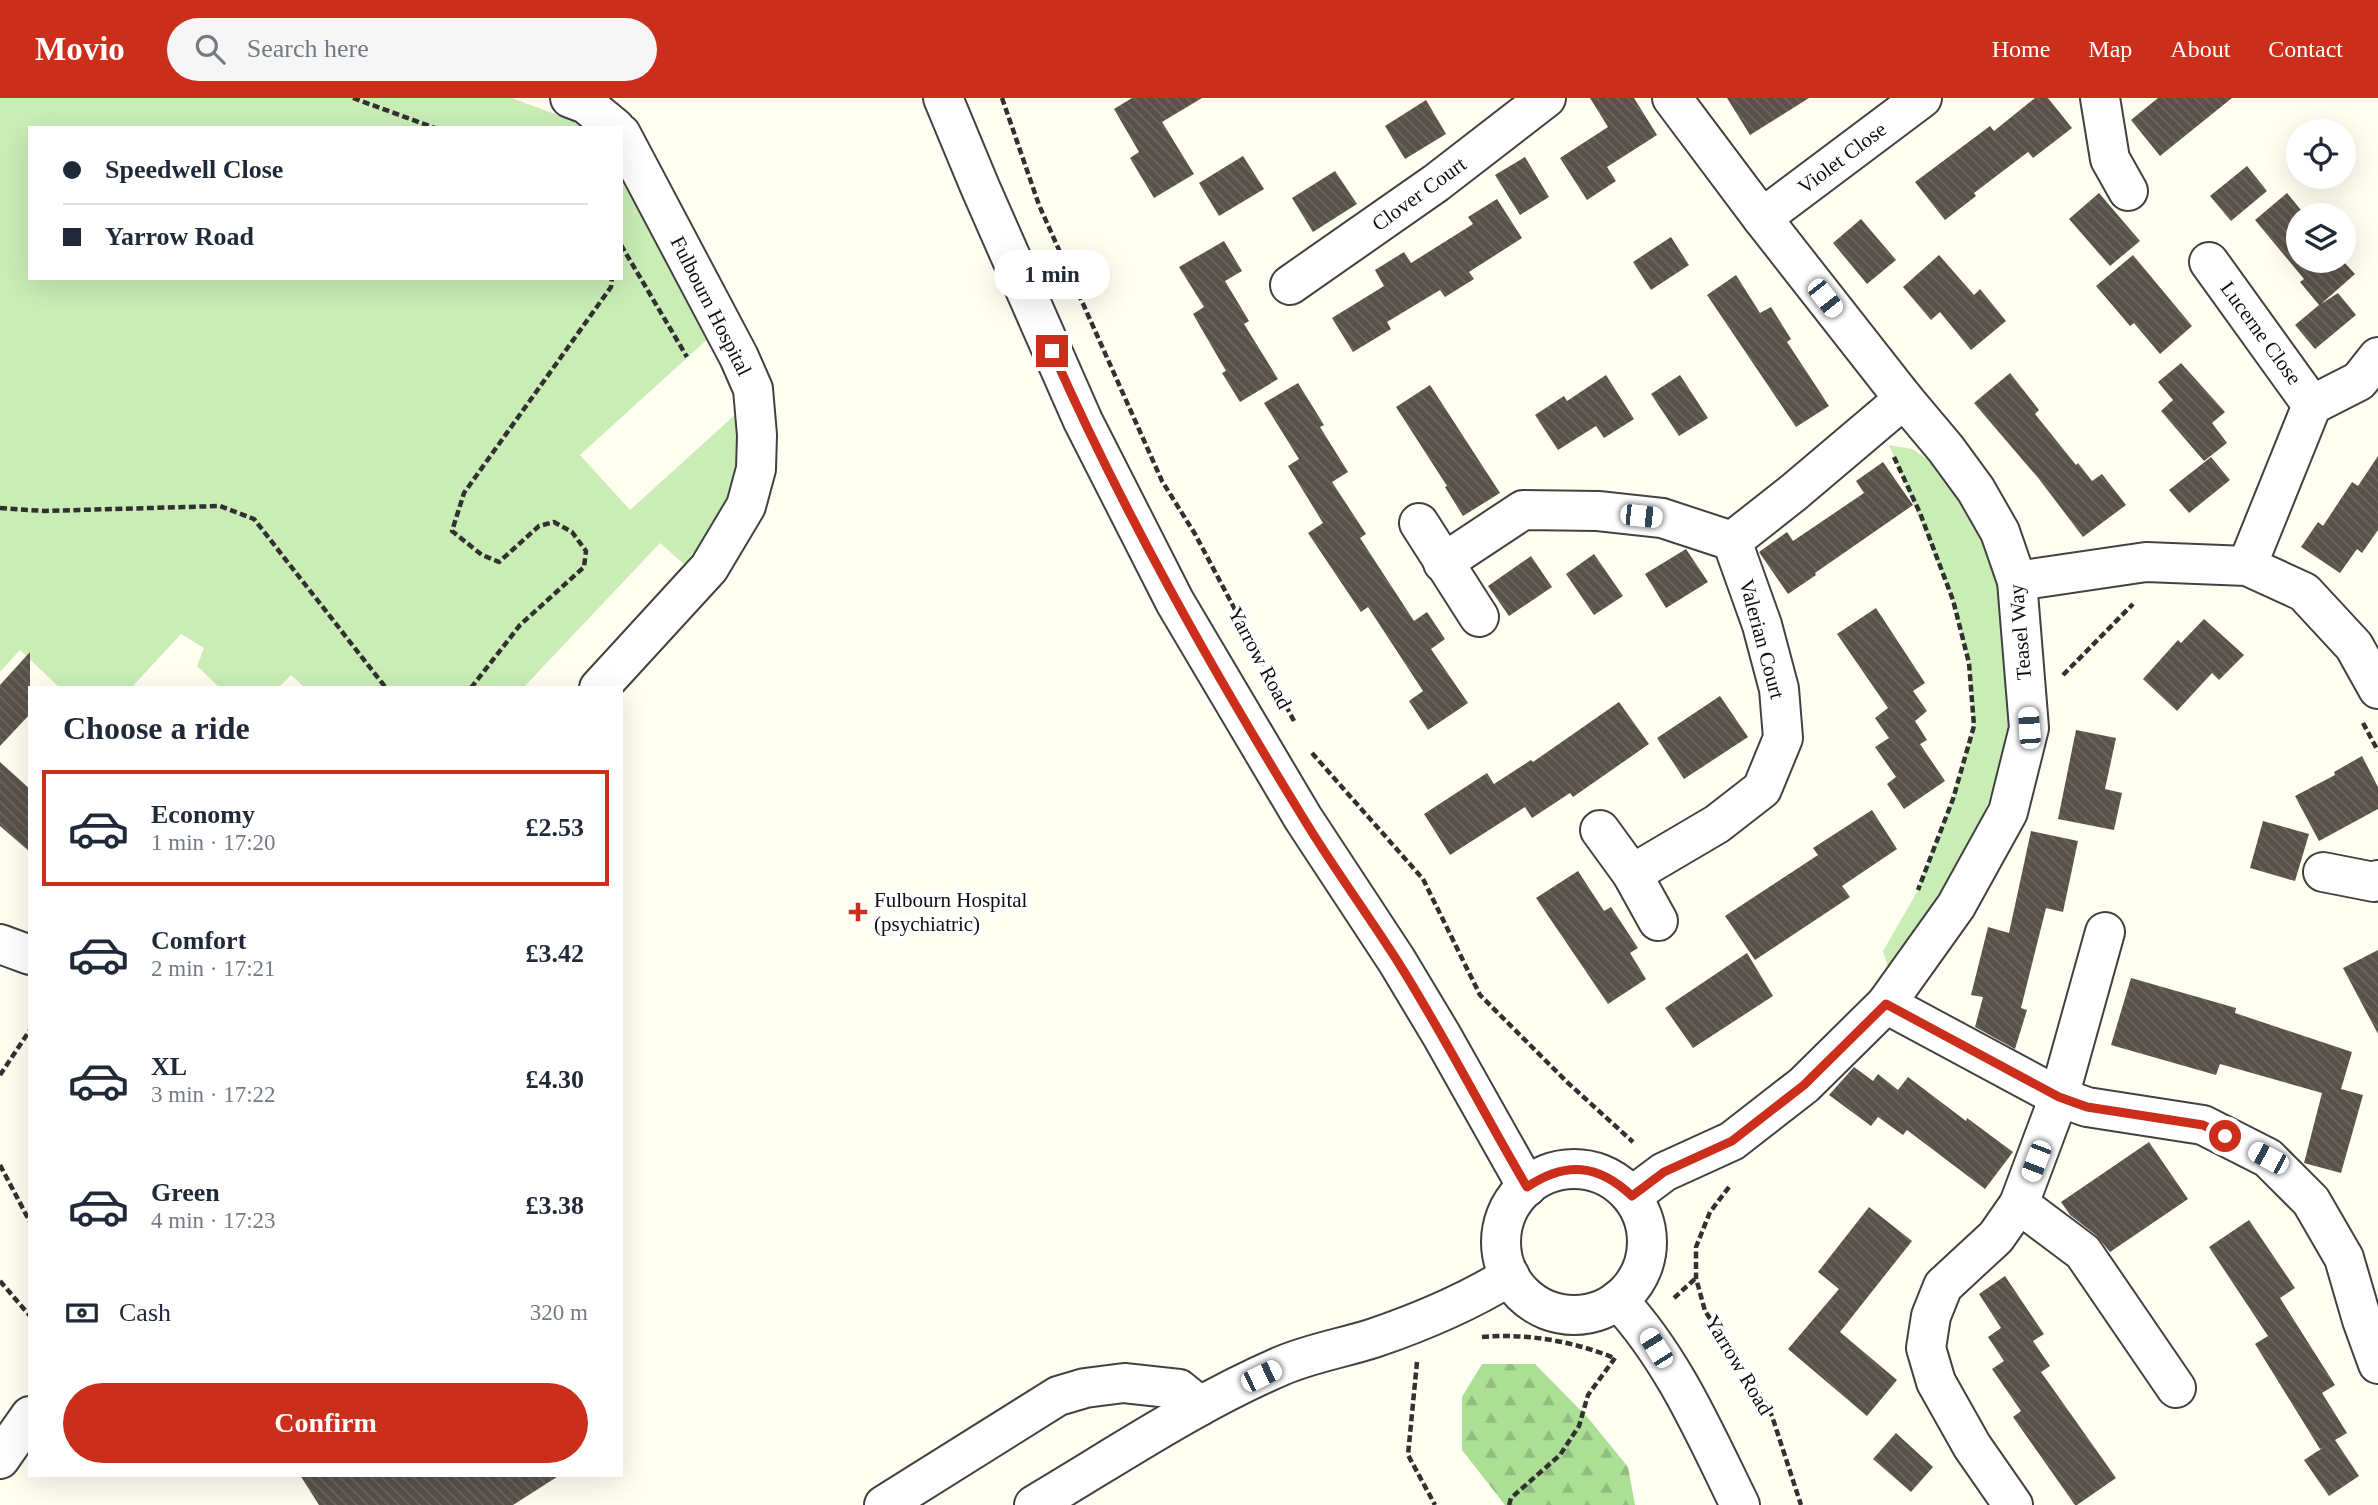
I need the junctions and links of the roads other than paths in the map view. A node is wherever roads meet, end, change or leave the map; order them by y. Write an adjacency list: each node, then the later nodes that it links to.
1 (569, 98): 7 (street)
2 (943, 98): 34 (street, Yarrow Road)
3 (1546, 98): 12 (street, Clover Court)
4 (1672, 98): 10 (street, Teasel Way)
5 (1922, 98): 10 (street, Violet Close)
6 (2100, 98): 9 (street)
7 (613, 126)
8 (623, 138): 22 (street, Fulbourn Hospital)
9 (2128, 191)
10 (1762, 218): 14 (street, Teasel Way)
11 (2209, 261): 15 (street, Lucerne Close)
12 (1290, 285)
13 (2378, 357): 15 (street, Lucerne Close)
14 (1904, 399): 17 (street); 20 (street, Teasel Way)
15 (2312, 405): 19 (street, Lucerne Close)
16 (1419, 523): 18 (street)
17 (1732, 541): 18 (street); 26 (street, Valerian Court)
18 (1443, 562): 21 (street)
19 (2247, 566): 20 (street); 23 (street)
20 (2017, 581): 32 (street, Teasel Way)
21 (1479, 617)
22 (600, 686)
23 (2369, 703)
24 (1600, 830): 26 (street)
25 (2323, 872): 27 (street)
26 (1632, 874): 28 (street)
27 (2378, 880)
28 (1658, 921)
29 (2105, 932): 33 (street)
30 (0, 944): 31 (street)
31 (28, 954)
32 (1886, 1004): 33 (street); 35 (street, Teasel Way)
33 (2059, 1097): 36 (street); 39 (street)
34 (1527, 1187): 35 (street); 37 (street)
35 (1632, 1196): 38 (street)
36 (2019, 1204): 40 (street); 47 (street)
37 (1510, 1276): 38 (street); 41 (street)
38 (1618, 1300): 46 (street)
39 (2378, 1364)
40 (2176, 1388)
41 (1200, 1406): 44 (street); 45 (street)
42 (28, 1419): 43 (street)
43 (0, 1459)
44 (884, 1505)
45 (1034, 1505)
46 (1740, 1505)
47 (2013, 1505)

